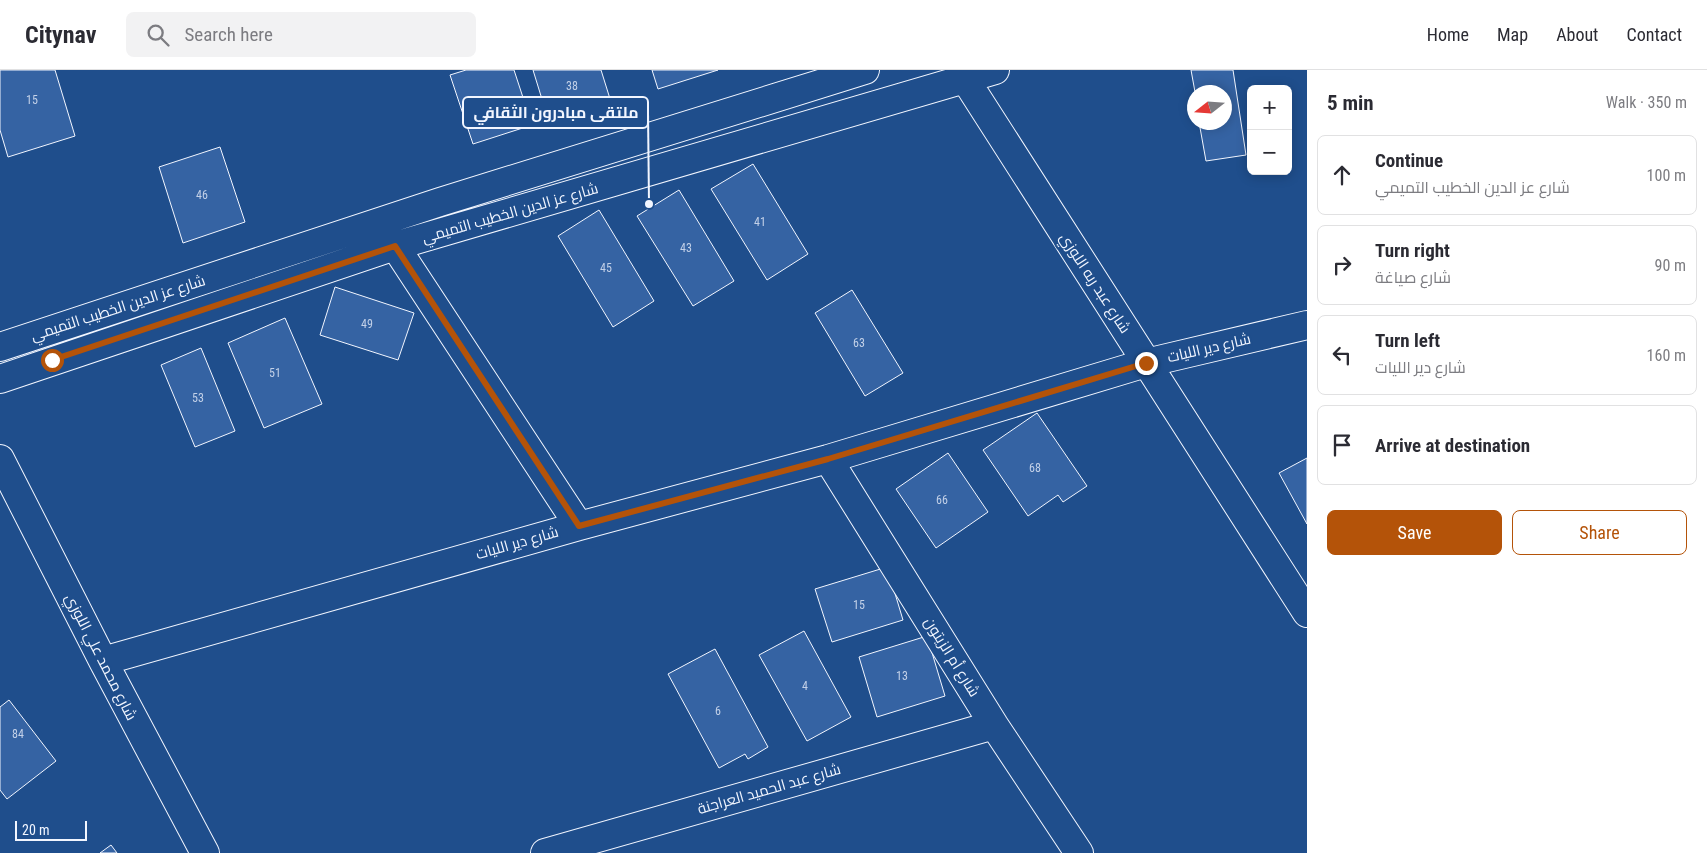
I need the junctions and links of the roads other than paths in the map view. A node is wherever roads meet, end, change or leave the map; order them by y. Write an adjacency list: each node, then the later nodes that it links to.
1 (865, 70): 6 (street, شارع عز الدين الخطيب التميمي)
2 (995, 70): 3 (street, شارع عز الدين الخطيب التميمي)
3 (965, 79): 4 (street, شارع عز الدين الخطيب التميمي); 7 (street, شارع عبد ربه اللوزي)
4 (395, 246): 8 (street, شارع عز الدين الخطيب التميمي); 11 (street)
5 (1307, 325): 7 (street, شارع دير الليات)
6 (0, 347)
7 (1146, 363): 10 (street, شارع دير الليات); 12 (street, شارع عبد ربه اللوزي)
8 (0, 379)
9 (0, 459): 13 (street, شارع محمد علي اللوزي)
10 (828, 459): 11 (street, شارع دير الليات); 14 (street, شارع أم الزيتون)
11 (579, 526): 13 (street, شارع دير الليات)
12 (1307, 613)
13 (103, 661): 16 (street, شارع محمد علي اللوزي)
14 (994, 725): 15 (street, شارع عبد الحميد العراجنة); 18 (street, شارع أم الزيتون)
15 (627, 842): 17 (street, شارع عبد الحميد العراجنة)
16 (205, 853)
17 (545, 853)
18 (1078, 853)

